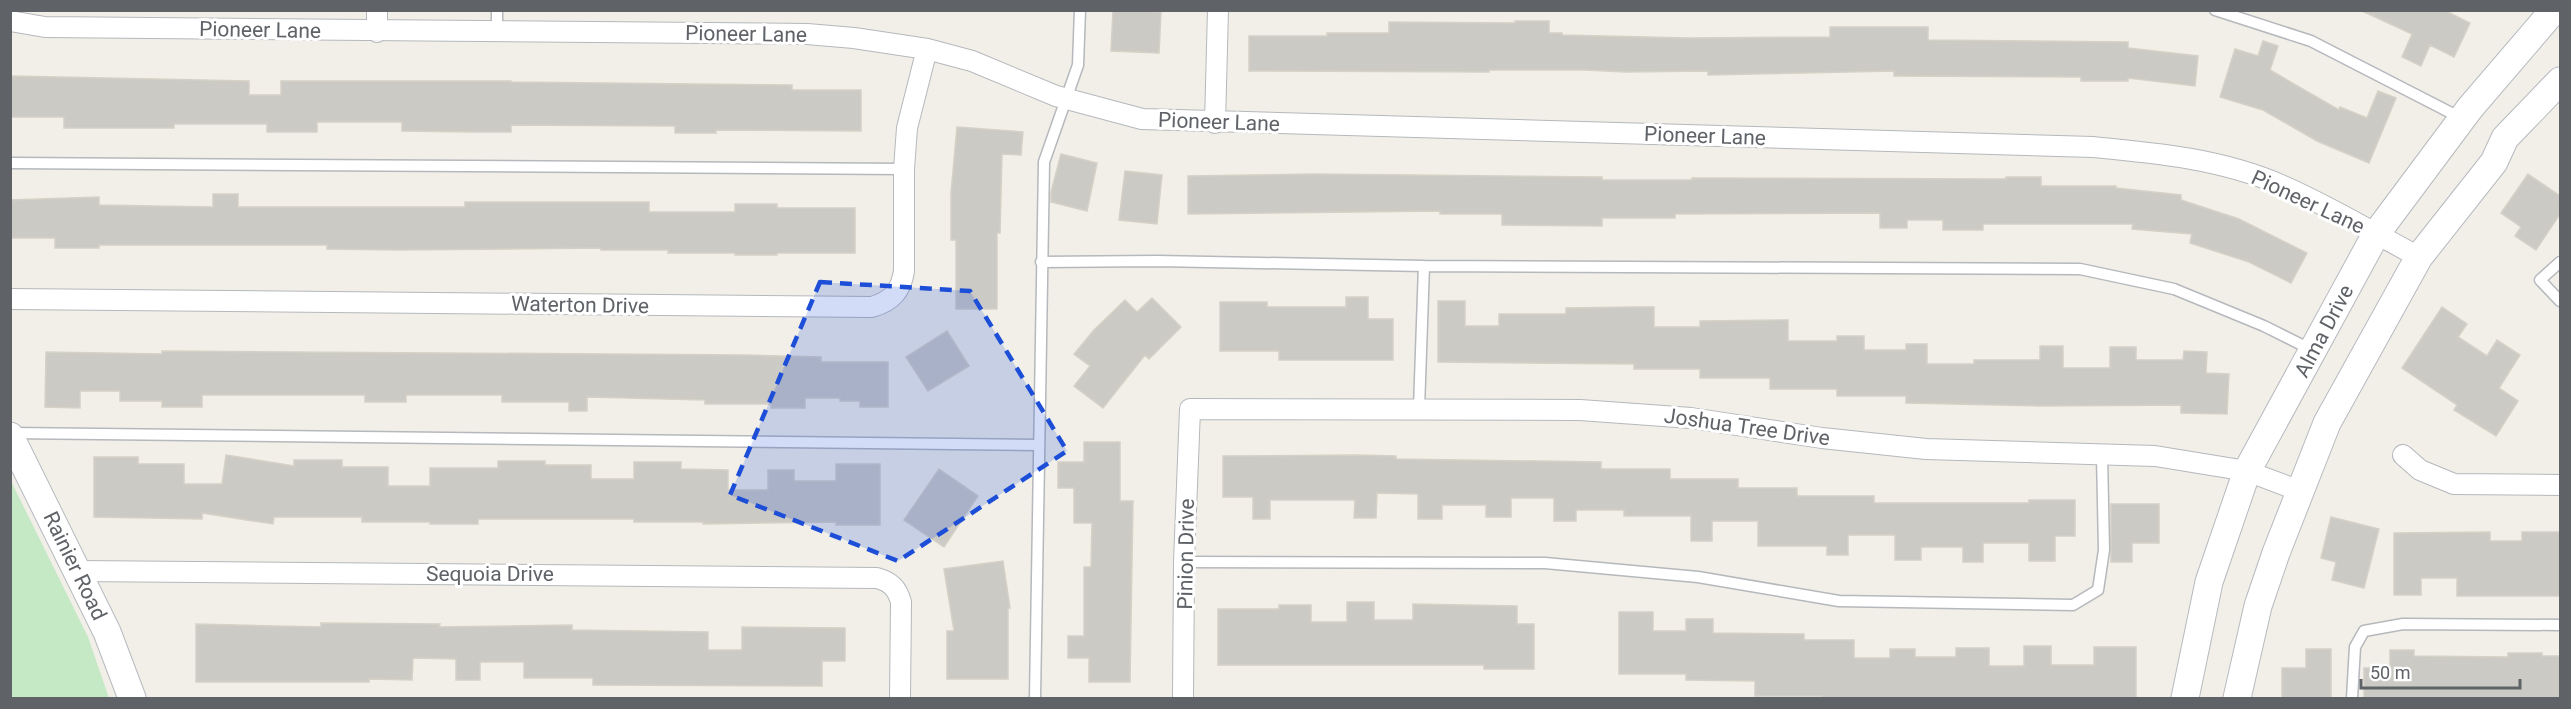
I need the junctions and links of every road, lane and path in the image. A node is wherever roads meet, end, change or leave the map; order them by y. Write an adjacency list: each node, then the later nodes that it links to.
1 (377, 10): 8 (street)
2 (497, 10): 9 (lane)
3 (1080, 10): 12 (lane)
4 (1218, 10): 14 (street)
5 (2215, 10): 13 (lane)
6 (2554, 13): 13 (main road, Alma Drive)
7 (10, 21): 8 (street, Pioneer Lane)
8 (377, 32): 9 (street, Pioneer Lane)
9 (497, 33): 10 (street, Pioneer Lane)
10 (927, 49): 12 (street, Pioneer Lane); 16 (street, Waterton Drive)
11 (2560, 81): 18 (main road)
12 (1067, 100): 14 (street, Pioneer Lane); 19 (lane)
13 (2461, 119): 17 (main road, Alma Drive)
14 (1215, 123): 17 (street, Pioneer Lane)
15 (10, 163): 16 (lane)
16 (903, 169): 22 (street, Waterton Drive)
17 (2376, 234): 18 (street, Pioneer Lane); 24 (main road, Alma Drive)
18 (2419, 257): 33 (main road)
19 (1041, 262): 21 (lane); 28 (lane)
20 (2560, 262): 23 (lane)
21 (1424, 266): 24 (lane); 25 (lane)
22 (10, 299)
23 (2560, 302)
24 (2313, 350): 31 (main road, Alma Drive)
25 (1419, 408): 26 (street, Joshua Tree Drive); 29 (street, Joshua Tree Drive)
26 (1190, 409): 34 (street, Pinion Drive)
27 (10, 435): 28 (lane); 35 (main road, Rainier Road)
28 (1038, 446): 39 (lane)
29 (2102, 455): 31 (street, Joshua Tree Drive); 34 (lane)
30 (2403, 455): 32 (street)
31 (2247, 471): 33 (street, Joshua Tree Drive); 41 (main road, Alma Drive)
32 (2560, 485)
33 (2300, 490): 42 (main road)
34 (1184, 562): 40 (street, Pinion Drive)
35 (77, 571): 37 (main road, Rainier Road); 38 (street, Sequoia Drive)
36 (2560, 625): 43 (lane)
37 (132, 699)
38 (900, 699)
39 (1035, 699)
40 (1183, 699)
41 (2186, 699)
42 (2237, 699)
43 (2352, 699)

